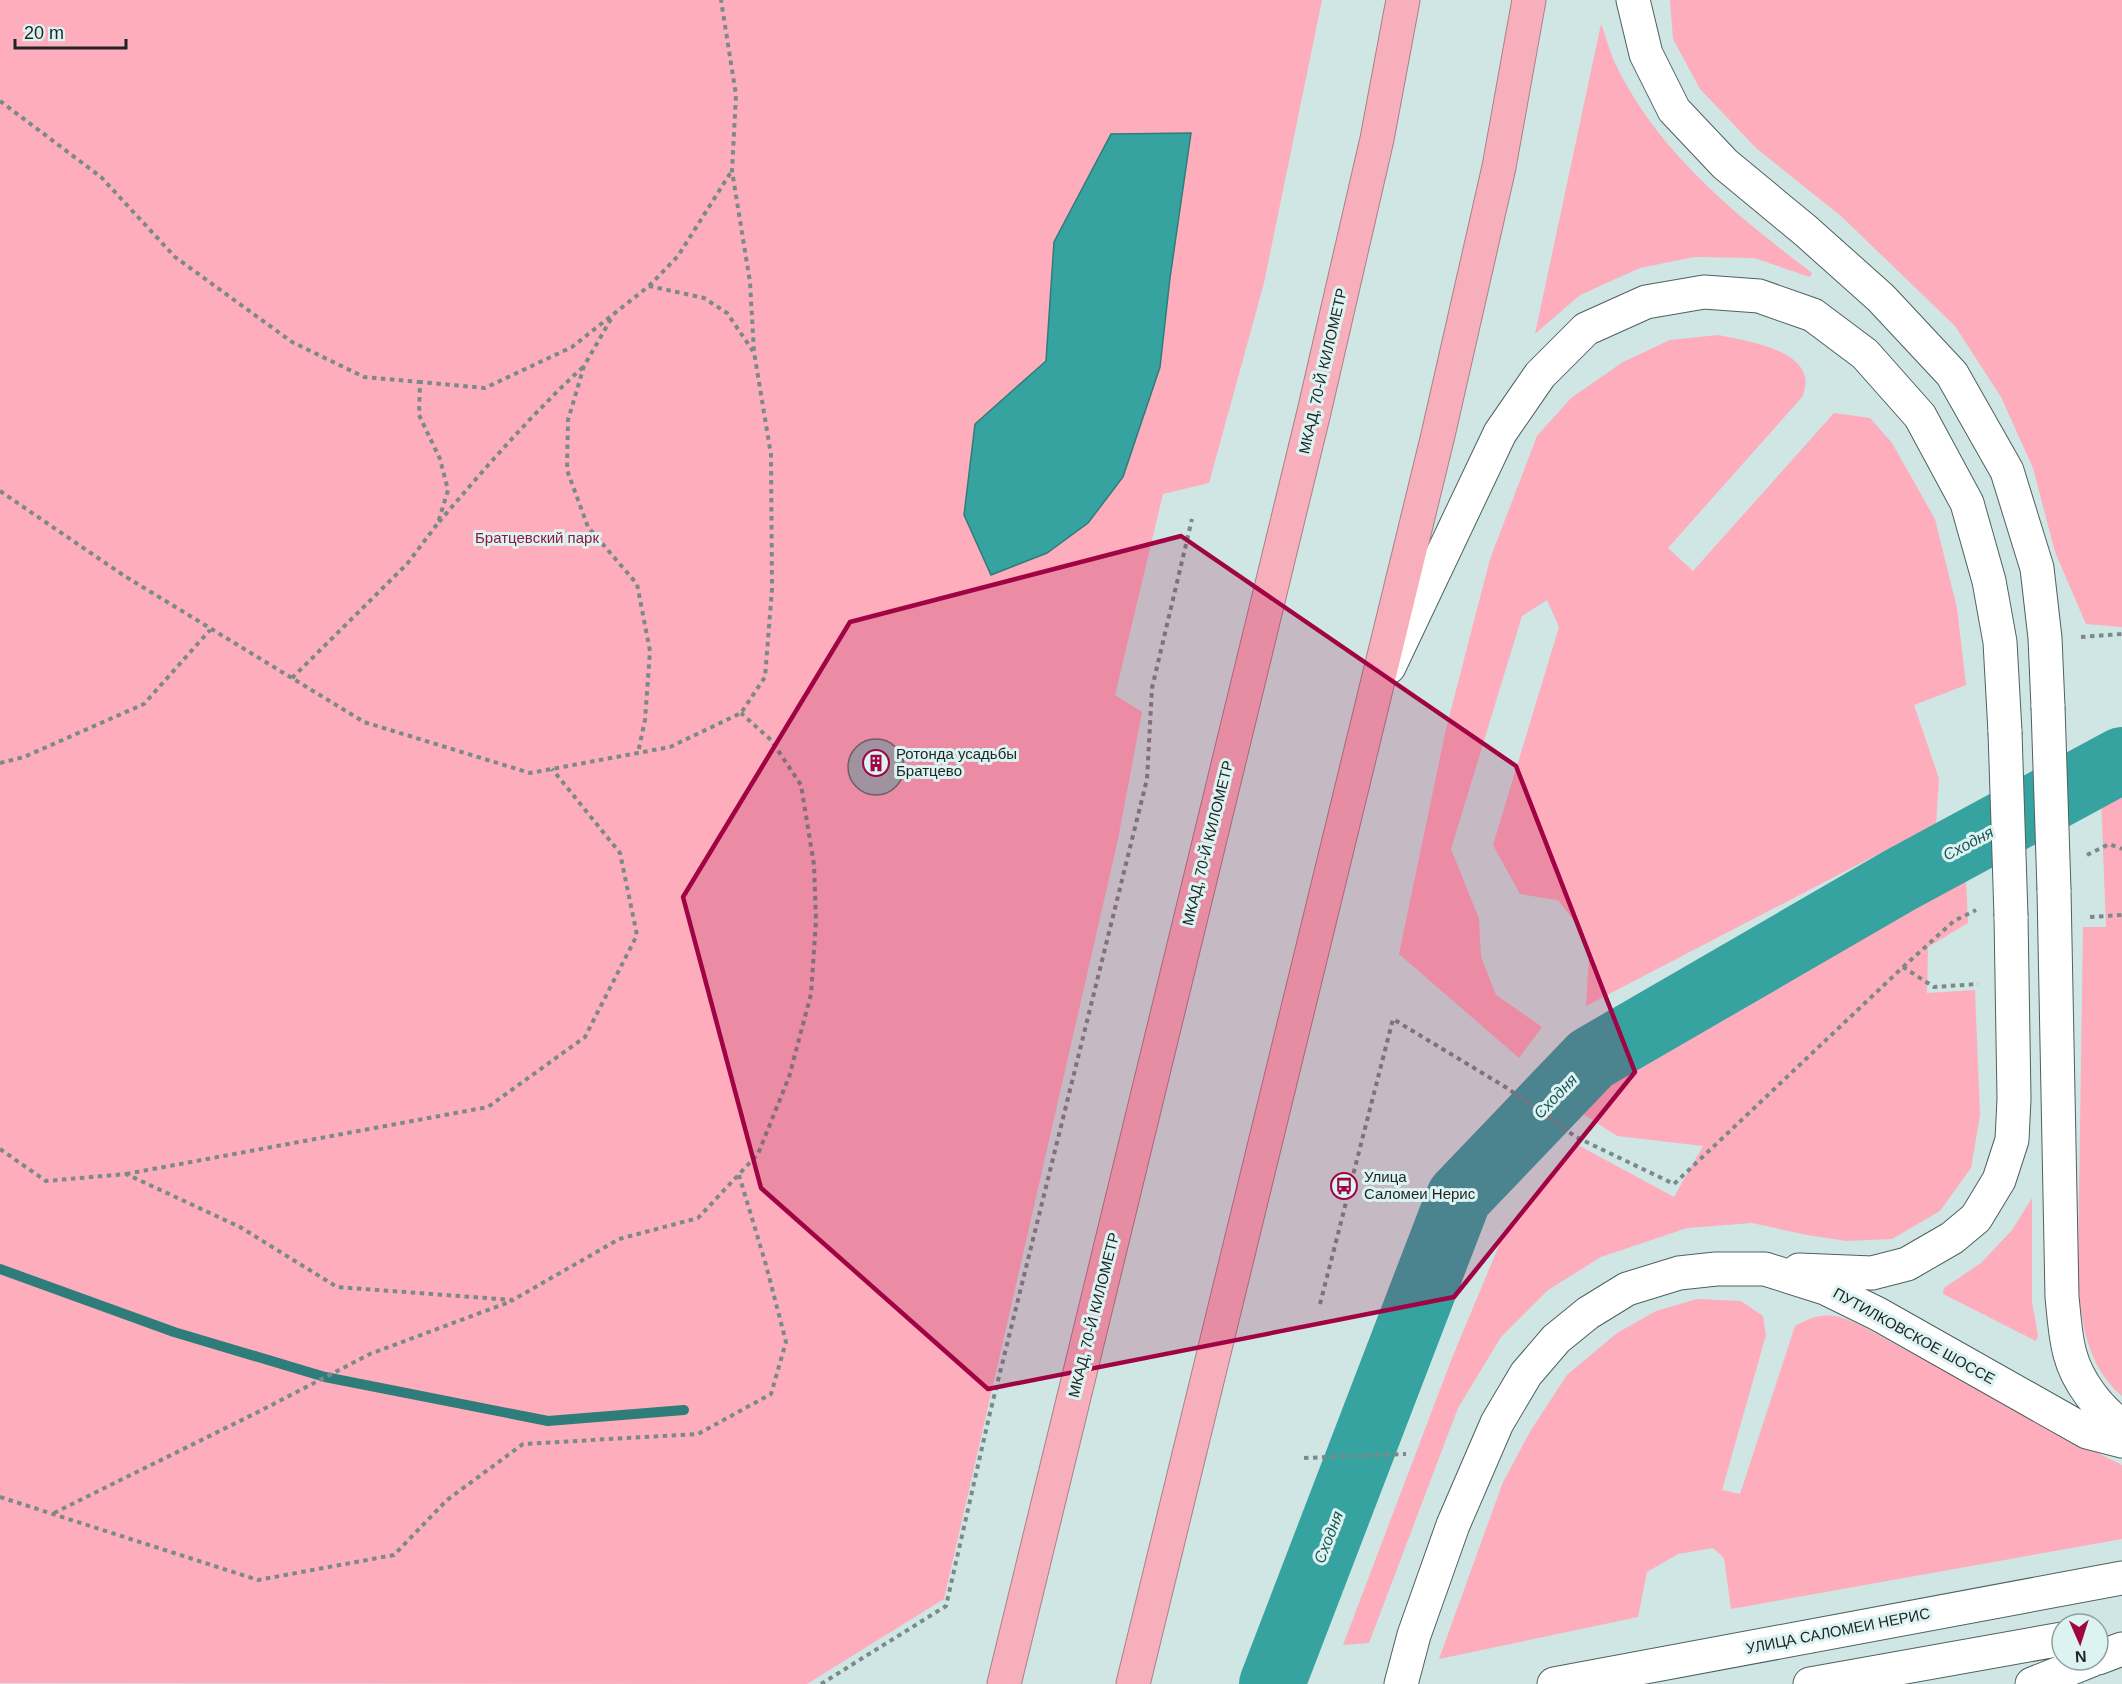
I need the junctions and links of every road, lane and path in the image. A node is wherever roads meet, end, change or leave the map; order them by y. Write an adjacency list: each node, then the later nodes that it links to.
1 (722, 0): 6 (path)
2 (1403, 0): 45 (highway, МКАД, 70-Й КИЛОМЕТР)
3 (1529, 0): 19 (highway)
4 (1633, 0): 35 (main road, bridge)
5 (0, 101): 11 (path)
6 (732, 171): 7 (path); 9 (path)
7 (649, 286): 8 (path); 9 (path)
8 (611, 318): 10 (path); 11 (path)
9 (754, 352): 20 (path)
10 (584, 366): 14 (path); 21 (path)
11 (420, 382): 14 (path)
12 (0, 491): 15 (path)
13 (1192, 519): 44 (path)
14 (438, 523): 18 (path)
15 (210, 630): 18 (path); 22 (path)
16 (2122, 634): 17 (path)
17 (2074, 637)
18 (292, 678): 23 (path)
19 (1372, 704): 32 (main road, bridge); 46 (highway)
20 (741, 713): 21 (path); 31 (path)
21 (638, 753): 23 (path)
22 (0, 763)
23 (552, 769): 30 (path)
24 (2109, 844): 25 (path)
25 (2122, 849)
26 (2122, 915): 27 (path)
27 (2082, 917)
28 (1974, 985): 34 (path)
29 (0, 1149): 30 (path)
30 (126, 1174): 33 (path)
31 (739, 1174): 33 (path); 40 (path)
32 (1765, 1269): 36 (main road, ПУТИЛКОВСКОЕ ШОССЕ); 47 (main road, ПУТИЛКОВСКОЕ ШОССЕ)
33 (513, 1300): 40 (path)
34 (1320, 1304)
35 (2122, 1426)
36 (2122, 1441)
37 (1406, 1454): 38 (path)
38 (1304, 1458)
39 (0, 1497): 40 (path)
40 (53, 1513)
41 (2122, 1578): 48 (main road, УЛИЦА САЛОМЕИ НЕРИС)
42 (2050, 1641): 49 (main road)
43 (2062, 1672): 50 (main road)
44 (821, 1684)
45 (1004, 1684)
46 (1133, 1684)
47 (1401, 1684)
48 (1554, 1684)
49 (1810, 1684)
50 (2032, 1684)

